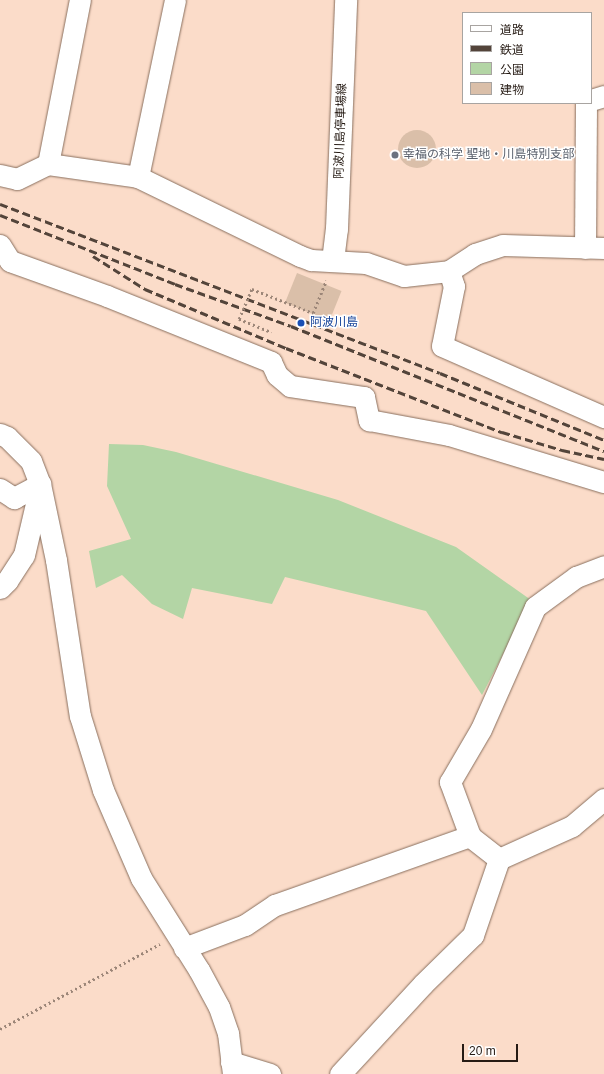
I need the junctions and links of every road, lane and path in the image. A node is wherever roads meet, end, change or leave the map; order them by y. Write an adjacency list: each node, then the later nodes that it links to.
1 (80, 0): 7 (street)
2 (175, 0): 9 (street)
3 (346, 0): 12 (main road, 阿波川島停車場線)
4 (604, 96): 5 (street)
5 (592, 100)
6 (586, 104): 11 (street)
7 (48, 164): 8 (street); 9 (street)
8 (0, 175)
9 (138, 177): 12 (street)
10 (0, 245): 17 (street)
11 (594, 248): 13 (street)
12 (333, 261): 13 (street); 14 (path, bridge)
13 (450, 271): 15 (street)
14 (271, 332)
15 (604, 417)
16 (0, 434): 18 (street)
17 (604, 482)
18 (40, 484): 19 (street); 21 (street); 25 (street)
19 (0, 489)
20 (604, 566): 23 (street)
21 (0, 588)
22 (604, 799): 24 (street)
23 (470, 836): 24 (street); 25 (street)
24 (499, 858): 29 (street)
25 (180, 942): 26 (path); 27 (street)
26 (0, 1029)
27 (232, 1068): 28 (street)
28 (270, 1074)
29 (340, 1074)

